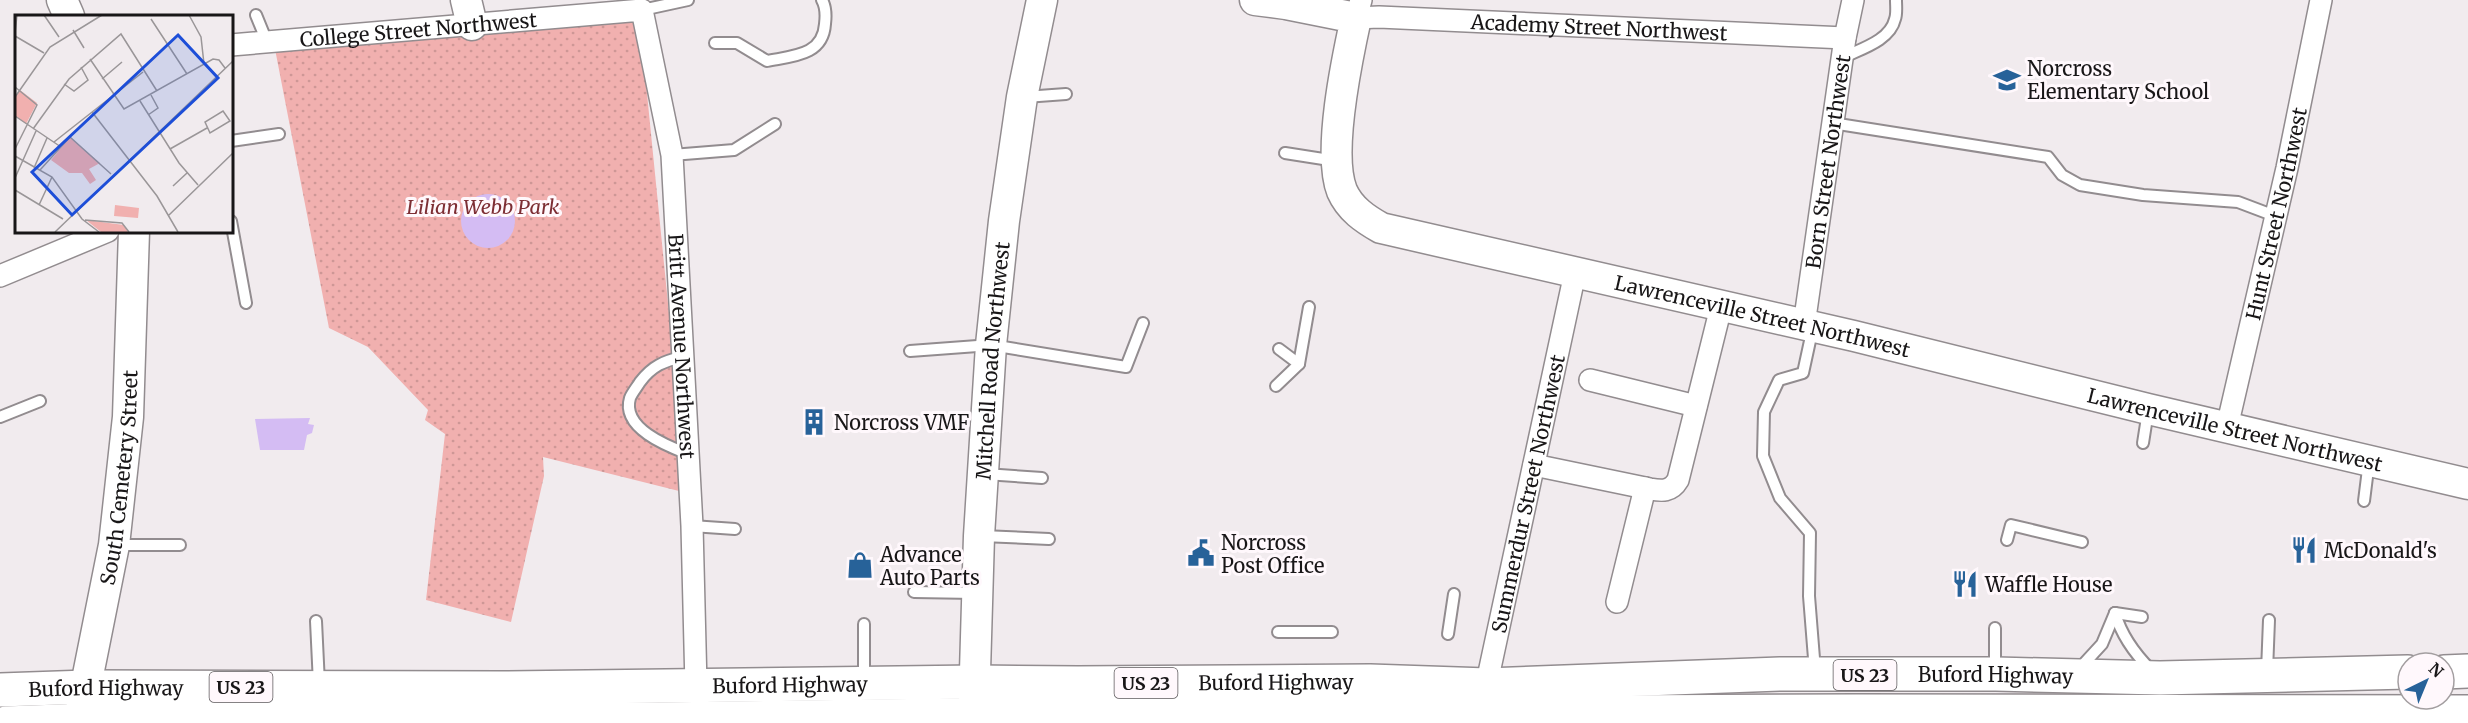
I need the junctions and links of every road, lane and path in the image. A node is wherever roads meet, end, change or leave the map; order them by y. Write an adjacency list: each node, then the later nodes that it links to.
1 (63, 0): 12 (street)
2 (688, 0): 10 (lane)
3 (822, 0): 15 (lane)
4 (1042, 0): 19 (street, Mitchell Road Northwest)
5 (1255, 0): 9 (street)
6 (1853, 0): 17 (street, Born Street Northwest)
7 (1896, 0): 17 (lane)
8 (2321, 0): 27 (street, Hunt Street Northwest)
9 (1358, 9): 17 (street, Academy Street Northwest); 26 (street, Lawrenceville Street Northwest)
10 (642, 10): 11 (street, College Street Northwest); 25 (street, Britt Avenue Northwest)
11 (469, 13): 14 (street, College Street Northwest)
12 (69, 15)
13 (256, 15): 14 (lane)
14 (267, 42): 16 (street, College Street Northwest)
15 (715, 43)
16 (232, 45)
17 (1843, 48): 20 (street, Born Street Northwest)
18 (1066, 94): 19 (lane)
19 (1022, 97): 38 (street, Mitchell Road Northwest)
20 (1832, 123): 27 (lane); 37 (street, Born Street Northwest)
21 (775, 124): 25 (lane)
22 (279, 134): 23 (lane)
23 (232, 141)
24 (1285, 153): 26 (lane)
25 (672, 155): 41 (street, Britt Avenue Northwest)
26 (1337, 162): 31 (street, Lawrenceville Street Northwest)
27 (2276, 216): 49 (street, Hunt Street Northwest)
28 (232, 226): 33 (lane)
29 (106, 232): 32 (street)
30 (134, 232): 65 (street, South Cemetery Street)
31 (1575, 273): 35 (street, Lawrenceville Street Northwest); 53 (street, Summerdur Street Northwest)
32 (0, 276)
33 (246, 303)
34 (1310, 307): 42 (lane)
35 (1720, 307): 37 (street, Lawrenceville Street Northwest); 46 (street)
36 (1143, 323): 38 (lane)
37 (1808, 326): 47 (street, Lawrenceville Street Northwest); 83 (lane)
38 (991, 345): 40 (lane); 54 (street, Mitchell Road Northwest)
39 (1279, 349): 42 (lane)
40 (910, 351)
41 (682, 357): 51 (street, Britt Avenue Northwest); 51 (lane)
42 (1299, 364): 44 (lane)
43 (1590, 380): 46 (street)
44 (1276, 386)
45 (40, 400): 48 (lane)
46 (1696, 406): 57 (street)
47 (2148, 409): 49 (street, Lawrenceville Street Northwest); 50 (lane)
48 (0, 417)
49 (2227, 427): 52 (street, Lawrenceville Street Northwest)
50 (2143, 443)
51 (688, 454): 59 (street, Britt Avenue Northwest)
52 (2369, 461): 55 (street, Lawrenceville Street Northwest); 58 (lane)
53 (1534, 465): 57 (street); 93 (street, Summerdur Street Northwest)
54 (982, 474): 56 (lane); 61 (street, Mitchell Road Northwest)
55 (2465, 477)
56 (1042, 478)
57 (1645, 488): 70 (street)
58 (2364, 501)
59 (692, 526): 60 (lane); 89 (street, Britt Avenue Northwest)
60 (735, 529)
61 (979, 536): 62 (lane); 68 (street, Mitchell Road Northwest)
62 (1049, 539)
63 (2007, 540): 64 (lane)
64 (2082, 542)
65 (114, 545): 66 (lane); 90 (street, South Cemetery Street)
66 (180, 545)
67 (914, 592): 68 (lane)
68 (978, 594): 87 (street, Mitchell Road Northwest)
69 (1454, 594): 79 (lane)
70 (1617, 602)
71 (2115, 613): 72 (lane); 84 (lane); 86 (lane)
72 (2142, 617)
73 (2269, 620): 82 (lane)
74 (316, 621): 91 (lane)
75 (864, 624): 88 (lane)
76 (1995, 628): 81 (lane)
77 (1278, 632): 78 (lane)
78 (1332, 632)
79 (1448, 634)
80 (2396, 672): 82 (main road, Buford Highway / US 23)
81 (1996, 674): 83 (main road, Buford Highway / US 23); 84 (main road, Buford Highway / US 23)
82 (2266, 674): 86 (main road, Buford Highway / US 23)
83 (1816, 675): 93 (main road, Buford Highway / US 23)
84 (2073, 676): 85 (main road, Buford Highway / US 23)
85 (2110, 677): 86 (main road, Buford Highway / US 23); 94 (main road)
86 (2160, 678)
87 (976, 682): 88 (main road, Buford Highway / US 23); 93 (main road, Buford Highway / US 23); 100 (street, Mitchell Road Northwest)
88 (864, 683): 89 (main road, Buford Highway / US 23)
89 (696, 686): 91 (main road, Buford Highway / US 23)
90 (87, 687): 91 (main road, Buford Highway / US 23); 92 (main road, Buford Highway / US 23); 107 (street, South Cemetery Street)
91 (320, 687)
92 (0, 690)
93 (1482, 707): 96 (main road, Buford Highway / US 23); 103 (main road, Buford Highway / US 23)
94 (2110, 712): 97 (main road, Buford Highway / US 23); 98 (main road, Buford Highway / US 23)
95 (2468, 712): 98 (main road, Buford Highway / US 23); 109 (lane)
96 (1855, 717): 97 (main road, Buford Highway / US 23)
97 (2075, 717)
98 (2405, 718)
99 (878, 719): 100 (main road, Buford Highway / US 23); 106 (main road, Buford Highway / US 23)
100 (973, 719): 101 (main road, Buford Highway / US 23)
101 (1076, 719): 102 (main road, Buford Highway / US 23)
102 (1154, 719): 103 (main road, Buford Highway / US 23)
103 (1255, 719)
104 (431, 721): 105 (main road, Buford Highway / US 23); 107 (main road, Buford Highway / US 23)
105 (598, 721): 106 (main road, Buford Highway / US 23)
106 (656, 721)
107 (78, 722): 108 (main road, Buford Highway / US 23)
108 (6, 723)
109 (2468, 723)

